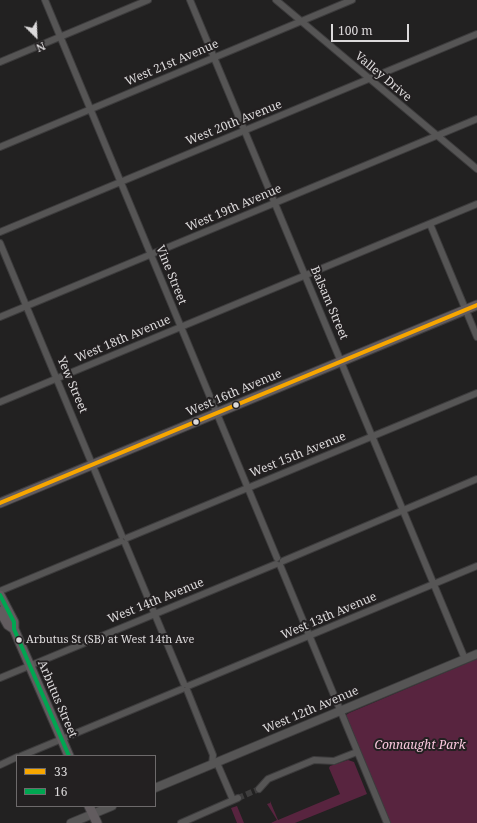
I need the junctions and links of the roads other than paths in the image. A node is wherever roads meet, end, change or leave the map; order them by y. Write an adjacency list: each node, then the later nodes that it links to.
1 (45, 0): 8 (street, Vine Street)
2 (148, 0): 8 (street)
3 (190, 0): 9 (street, Balsam Street)
4 (276, 0): 6 (street, Valley Drive)
5 (352, 0): 6 (street, West 21st Avenue)
6 (301, 22): 9 (street, West 21st Avenue); 11 (street, Valley Drive)
7 (477, 34): 11 (street, West 20th Avenue)
8 (60, 36): 10 (street); 12 (street, Vine Street)
9 (214, 58): 12 (street, West 21st Avenue); 14 (street, Balsam Street)
10 (0, 62)
11 (369, 79): 14 (street, West 20th Avenue); 15 (street, Valley Drive)
12 (90, 109): 16 (street, West 21st Avenue); 18 (street, Vine Street)
13 (477, 119): 15 (street, West 19th Avenue)
14 (244, 130): 18 (street, West 20th Avenue); 19 (street, Balsam Street)
15 (436, 135): 17 (street, Valley Drive); 19 (street, West 19th Avenue)
16 (0, 147)
17 (477, 169)
18 (120, 182): 22 (street, West 20th Avenue); 24 (street, Vine Street)
19 (275, 203): 24 (street, West 19th Avenue); 25 (street, Balsam Street)
20 (477, 204): 21 (street, West 18th Avenue)
21 (430, 224): 25 (street, West 18th Avenue); 28 (street)
22 (0, 232)
23 (0, 243): 27 (street, Yew Street)
24 (151, 254): 27 (street, West 19th Avenue); 30 (street, Vine Street)
25 (305, 275): 30 (street, West 18th Avenue); 32 (street, Balsam Street)
26 (477, 304): 28 (main road, West 16th Avenue)
27 (26, 306): 29 (street, West 19th Avenue); 33 (street, Yew Street)
28 (465, 309): 31 (street); 32 (main road, West 16th Avenue)
29 (0, 317)
30 (181, 327): 33 (street, West 18th Avenue); 36 (street, Vine Street)
31 (477, 337)
32 (341, 361): 36 (main road, West 16th Avenue); 37 (street, Balsam Street)
33 (57, 378): 35 (street, West 18th Avenue); 38 (street, Yew Street)
34 (477, 393): 37 (street, West 15th Avenue)
35 (0, 402)
36 (217, 413): 38 (main road, West 16th Avenue); 40 (street, Vine Street)
37 (372, 436): 40 (street, West 15th Avenue); 42 (street, Balsam Street)
38 (92, 465): 41 (main road, West 16th Avenue); 43 (street, Yew Street)
39 (477, 479): 42 (street, West 14th Avenue)
40 (248, 488): 43 (street, West 15th Avenue); 44 (street, Vine Street)
41 (0, 503)
42 (403, 510): 44 (street, West 14th Avenue); 46 (street, Balsam Street)
43 (124, 540): 47 (street, West 15th Avenue); 50 (street, Yew Street)
44 (279, 562): 50 (street, West 14th Avenue); 52 (street, Vine Street)
45 (477, 566): 46 (street, West 13th Avenue)
46 (434, 584): 52 (street, West 13th Avenue); 54 (street, Balsam Street)
47 (0, 591)
48 (0, 595): 51 (main road, Arbutus Street)
49 (0, 612): 51 (main road, Arbutus Street)
50 (154, 613): 55 (street, West 14th Avenue); 57 (street, Yew Street)
51 (14, 629): 55 (main road, Arbutus Street)
52 (309, 636): 57 (street, West 13th Avenue); 58 (street, Vine Street)
53 (477, 654): 54 (street, West 12th Avenue)
54 (465, 659): 58 (street, West 12th Avenue)
55 (30, 665): 56 (street, West 14th Avenue); 59 (main road, Arbutus Street)
56 (0, 678)
57 (185, 687): 59 (street, West 13th Avenue); 64 (street, Yew Street)
58 (340, 712): 60 (street, Vine Street); 64 (street, West 12th Avenue)
59 (61, 739): 61 (street, West 13th Avenue); 62 (main road, Arbutus Street)
60 (357, 752): 67 (street); 73 (street, Vine Street)
61 (22, 755)
62 (69, 755)
63 (16, 758): 65 (street)
64 (216, 761): 66 (street, West 12th Avenue); 72 (street, Yew Street)
65 (0, 764)
66 (156, 788)
67 (259, 789)
68 (107, 807): 69 (street)
69 (91, 810): 70 (street); 71 (main road)
70 (71, 823)
71 (97, 823)
72 (181, 823)
73 (387, 823)

